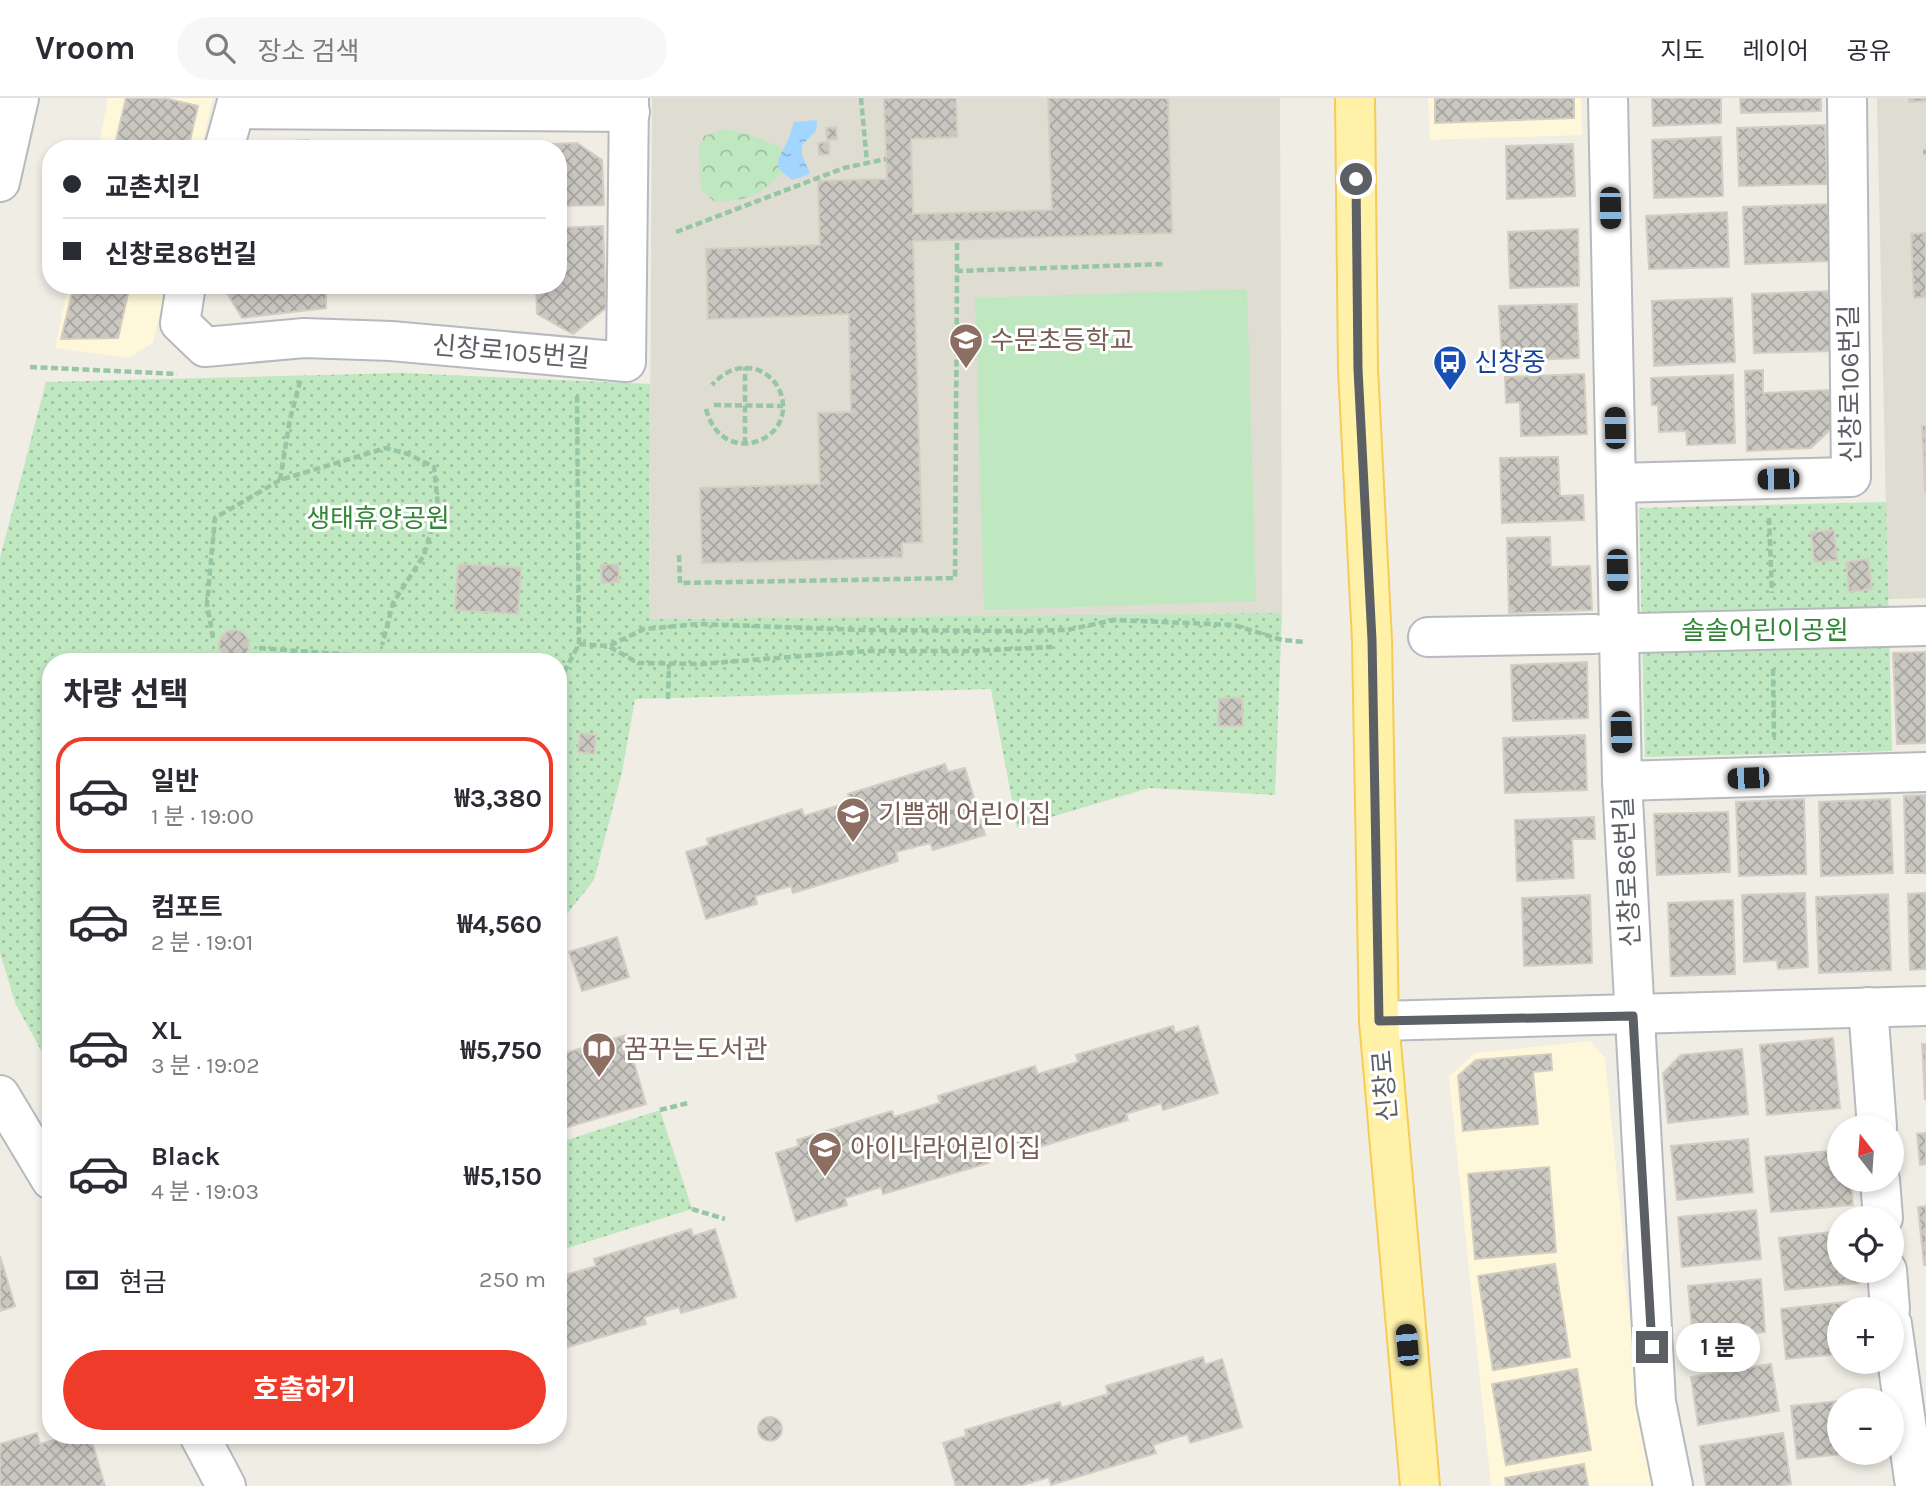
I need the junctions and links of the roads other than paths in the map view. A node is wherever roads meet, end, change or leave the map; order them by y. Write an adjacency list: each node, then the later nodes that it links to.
1 (19, 98): 8 (street)
2 (1355, 98): 20 (main road, 신창로)
3 (1608, 98): 10 (street)
4 (1847, 98): 10 (street, 신창로106번길)
5 (237, 103): 6 (street); 7 (street)
6 (629, 105): 9 (street, 신창로105번길)
7 (227, 140)
8 (0, 182)
9 (185, 294)
10 (1616, 483): 16 (street)
11 (1926, 626): 12 (street)
12 (1637, 633)
13 (1594, 634): 14 (street)
14 (1428, 637)
15 (1926, 772): 16 (street, 신창로86번길)
16 (1622, 781): 19 (street, 신창로86번길)
17 (1926, 1006): 18 (street)
18 (1868, 1007): 19 (street); 22 (street)
19 (1633, 1016): 20 (street); 28 (street, 신창로86번길)
20 (1379, 1021): 27 (main road, 신창로)
21 (0, 1096): 23 (street)
22 (1876, 1115)
23 (42, 1165)
24 (1899, 1374): 29 (street)
25 (204, 1444): 26 (street)
26 (226, 1486)
27 (1420, 1486)
28 (1673, 1486)
29 (1915, 1486)

